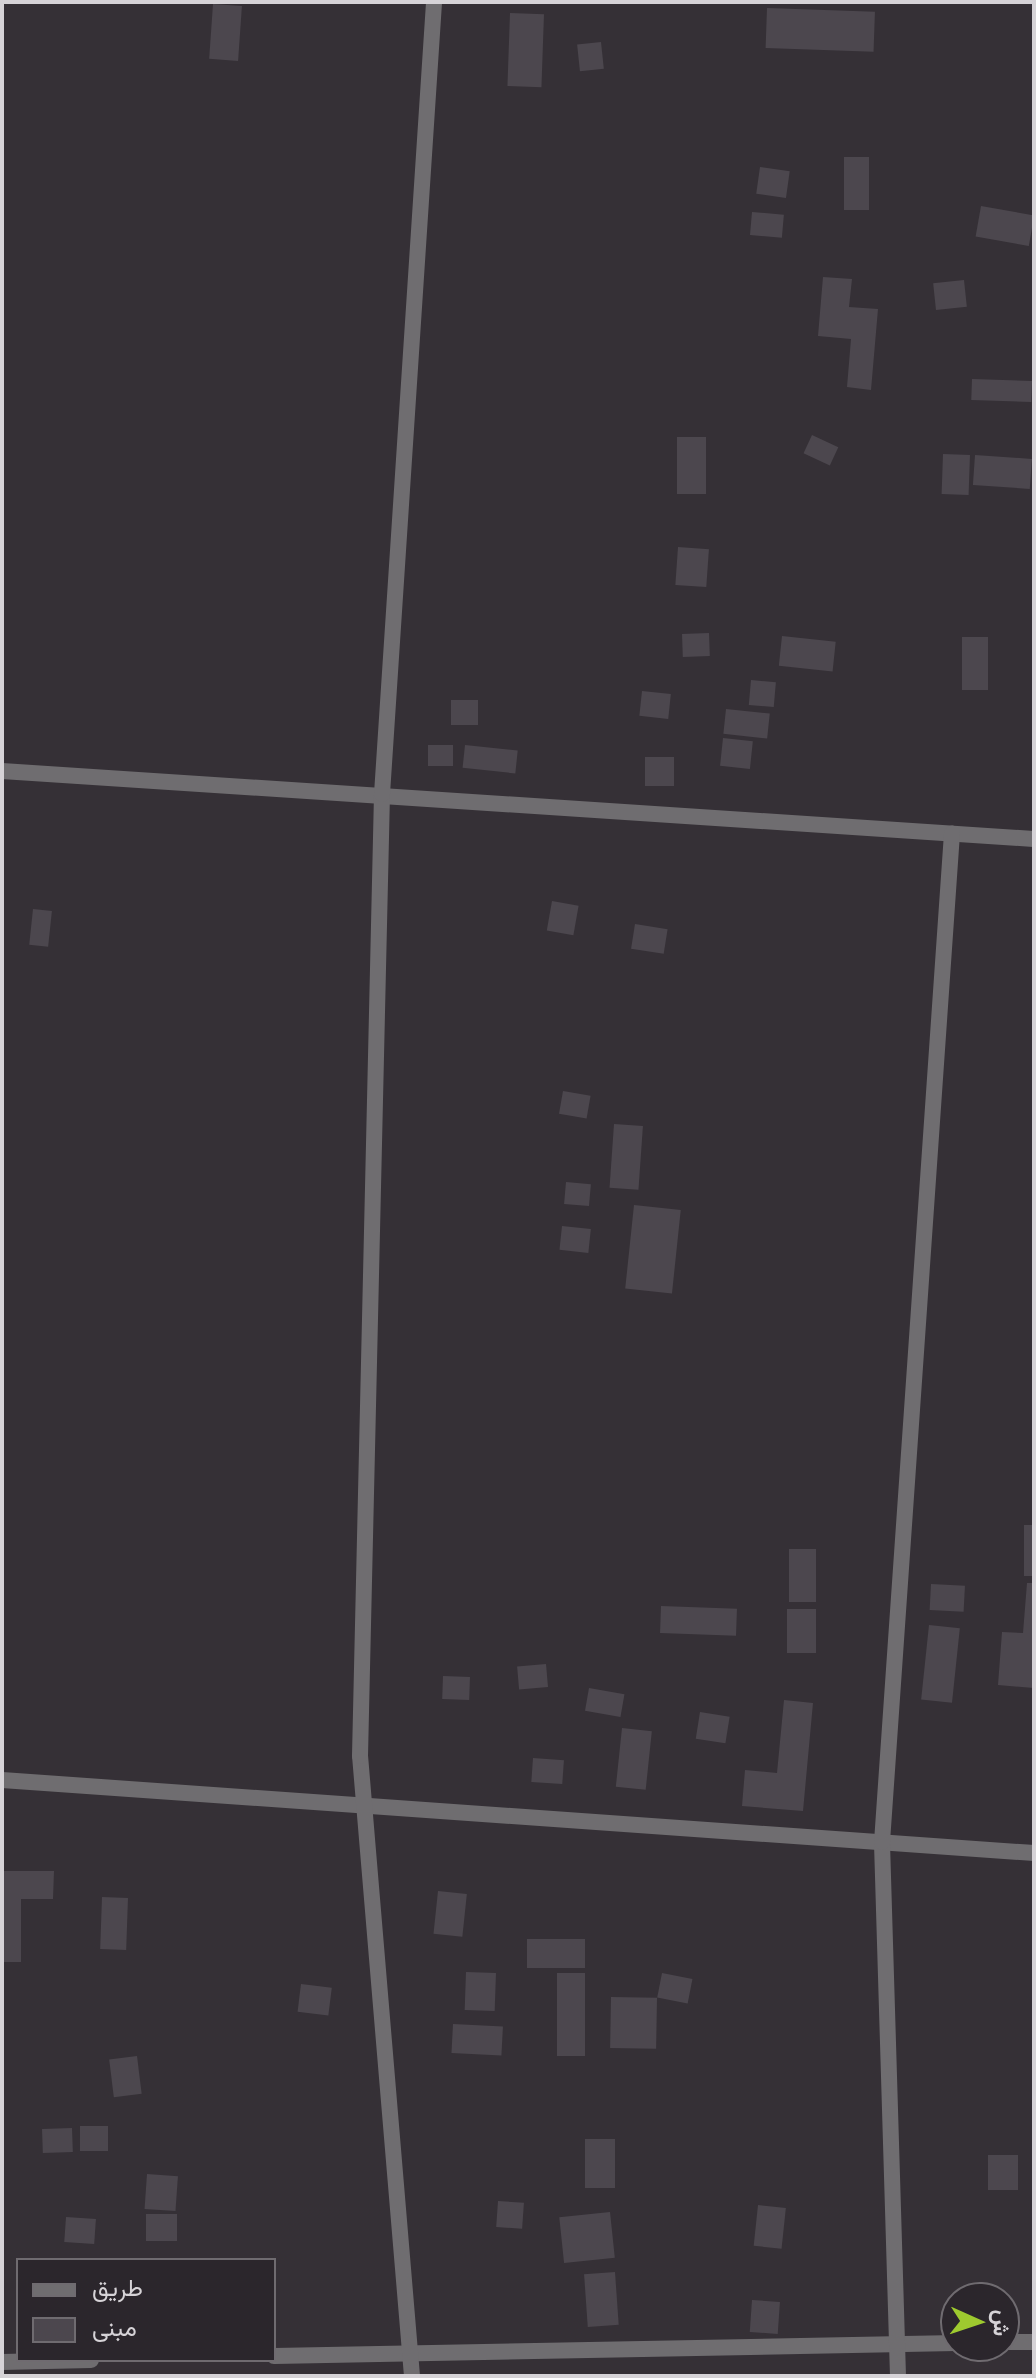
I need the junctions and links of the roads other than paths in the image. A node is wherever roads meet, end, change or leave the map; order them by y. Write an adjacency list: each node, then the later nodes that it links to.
1 (434, 2): 3 (street)
2 (2, 771): 3 (street)
3 (382, 794): 4 (street); 7 (street)
4 (952, 833): 5 (street); 8 (street)
5 (1034, 839)
6 (2, 1780): 7 (street)
7 (365, 1806): 8 (street); 12 (street)
8 (882, 1842): 9 (street); 11 (street)
9 (1034, 1853)
10 (940, 2343): 11 (street)
11 (897, 2344): 12 (street); 15 (street)
12 (411, 2353): 13 (street); 14 (street)
13 (276, 2356)
14 (412, 2376)
15 (898, 2376)

